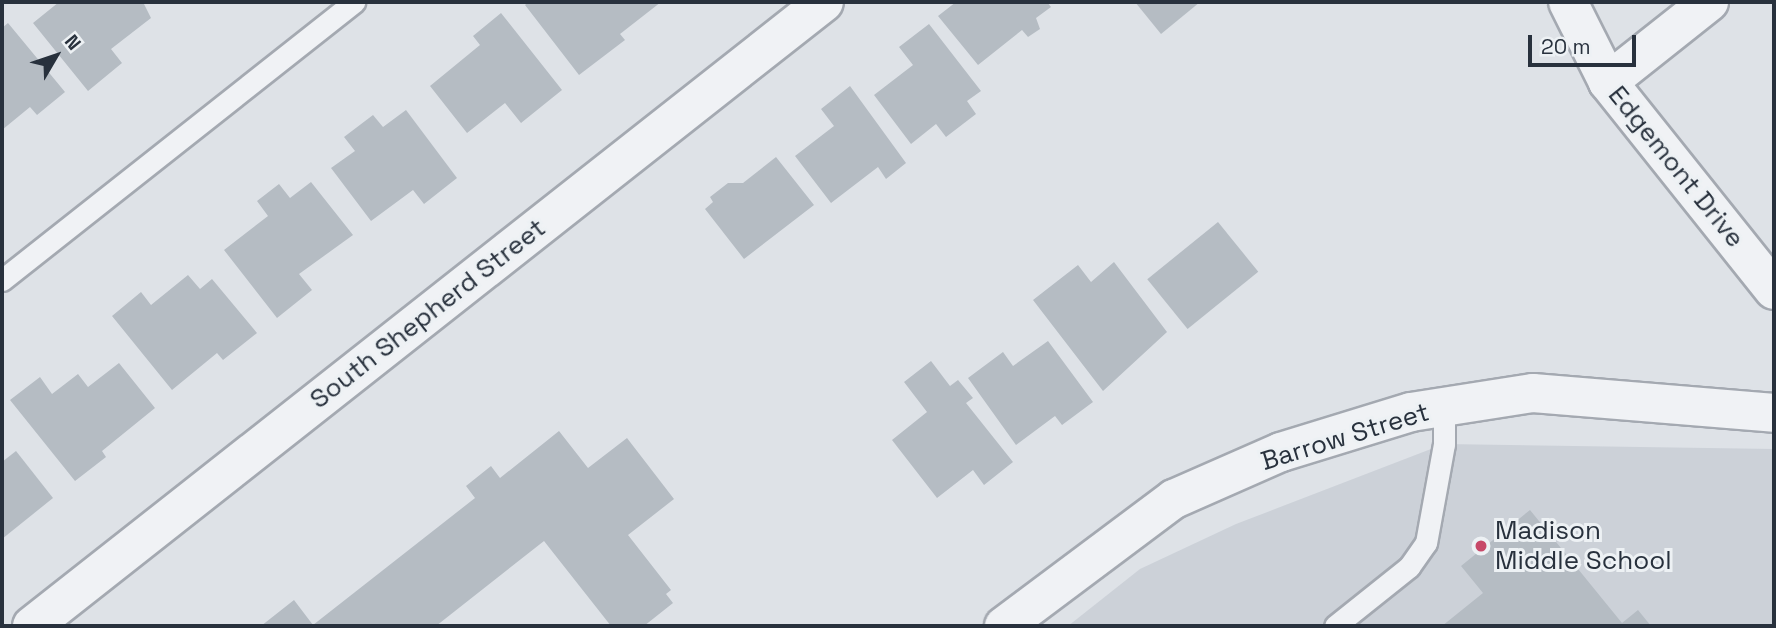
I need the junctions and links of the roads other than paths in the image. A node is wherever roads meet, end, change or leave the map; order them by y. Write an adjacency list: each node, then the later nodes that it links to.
1 (354, 2): 6 (lane)
2 (824, 2): 10 (street, South Shepherd Street)
3 (1568, 2): 5 (street, Edgemont Drive)
4 (1709, 2): 5 (street)
5 (1608, 82): 7 (street, Edgemont Drive)
6 (2, 280)
7 (1774, 290)
8 (1444, 407): 9 (street, Barrow Street); 11 (street, Barrow Street); 12 (lane)
9 (1774, 413)
10 (32, 626)
11 (1004, 626)
12 (1335, 626)

